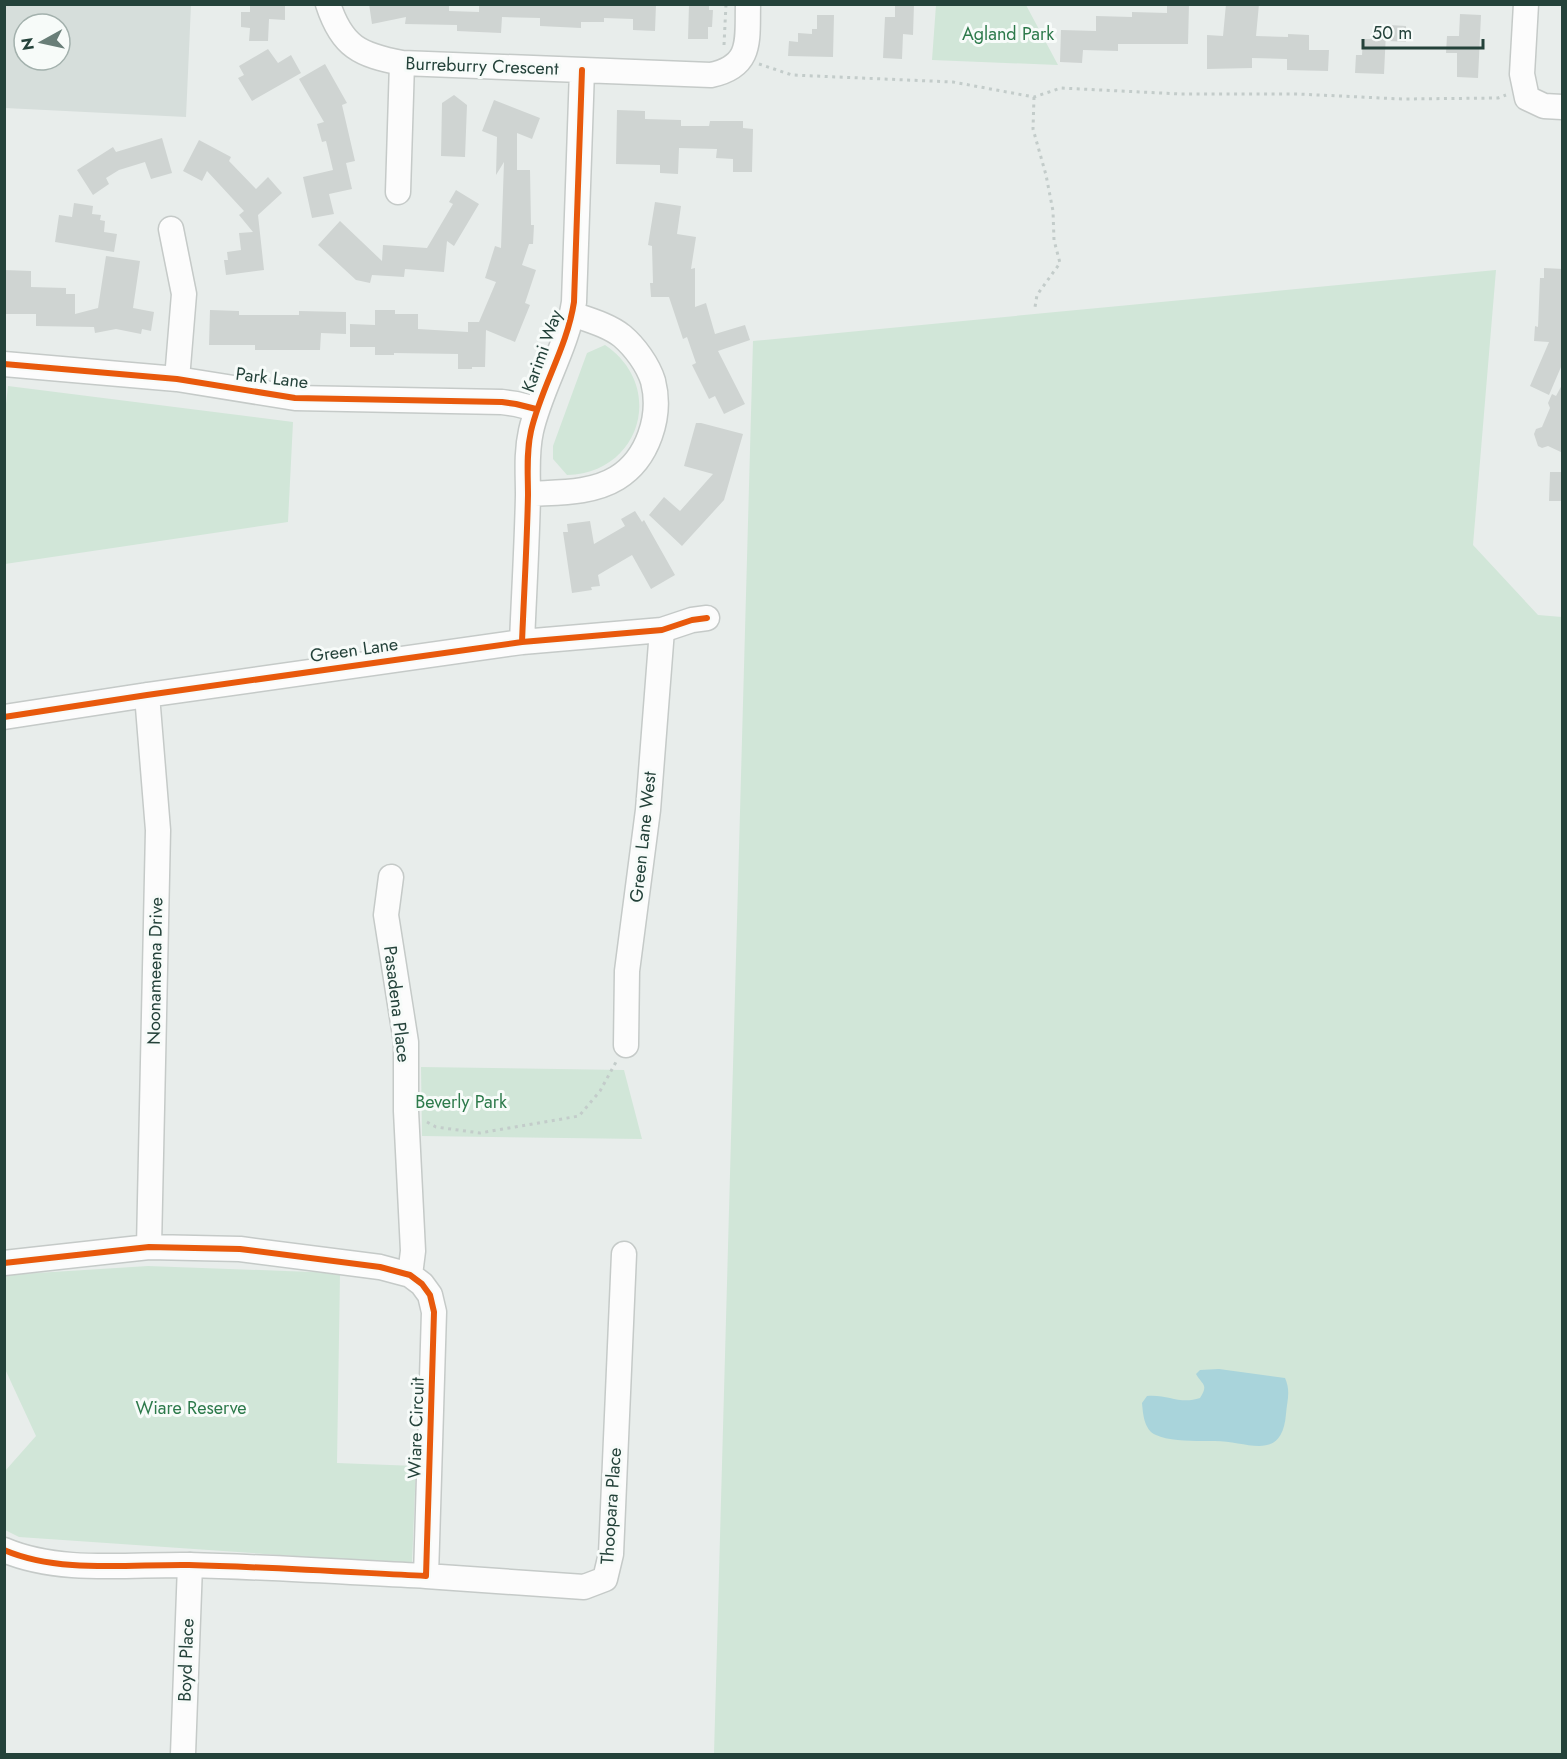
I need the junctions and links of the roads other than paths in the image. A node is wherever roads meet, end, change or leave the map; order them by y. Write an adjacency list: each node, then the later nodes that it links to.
1 (328, 4): 4 (street, Burreburry Crescent)
2 (748, 4): 5 (street, Burreburry Crescent)
3 (1526, 4): 6 (street)
4 (402, 63): 5 (street, Burreburry Crescent); 7 (street)
5 (582, 70): 9 (street, Karimi Way)
6 (1563, 107)
7 (398, 192)
8 (171, 229): 11 (street)
9 (572, 314): 12 (street, Karimi Way); 13 (street)
10 (4, 364): 11 (street, Park Lane)
11 (177, 379): 12 (street, Park Lane)
12 (536, 409): 13 (street, Karimi Way)
13 (528, 494): 16 (street, Karimi Way)
14 (707, 618): 15 (street, Green Lane)
15 (662, 630): 16 (street, Green Lane); 20 (street, Green Lane West)
16 (522, 642): 17 (street, Green Lane)
17 (147, 695): 18 (street, Green Lane); 21 (street, Noonameena Drive)
18 (4, 717)
19 (391, 877): 24 (street, Pasadena Place)
20 (626, 1045)
21 (150, 1247): 23 (street); 24 (street)
22 (624, 1254): 27 (street, Thoopara Place)
23 (4, 1263)
24 (410, 1275): 27 (street, Wiare Circuit)
25 (4, 1550): 26 (street)
26 (190, 1565): 27 (street); 28 (street, Boyd Place)
27 (426, 1576)
28 (183, 1755)

